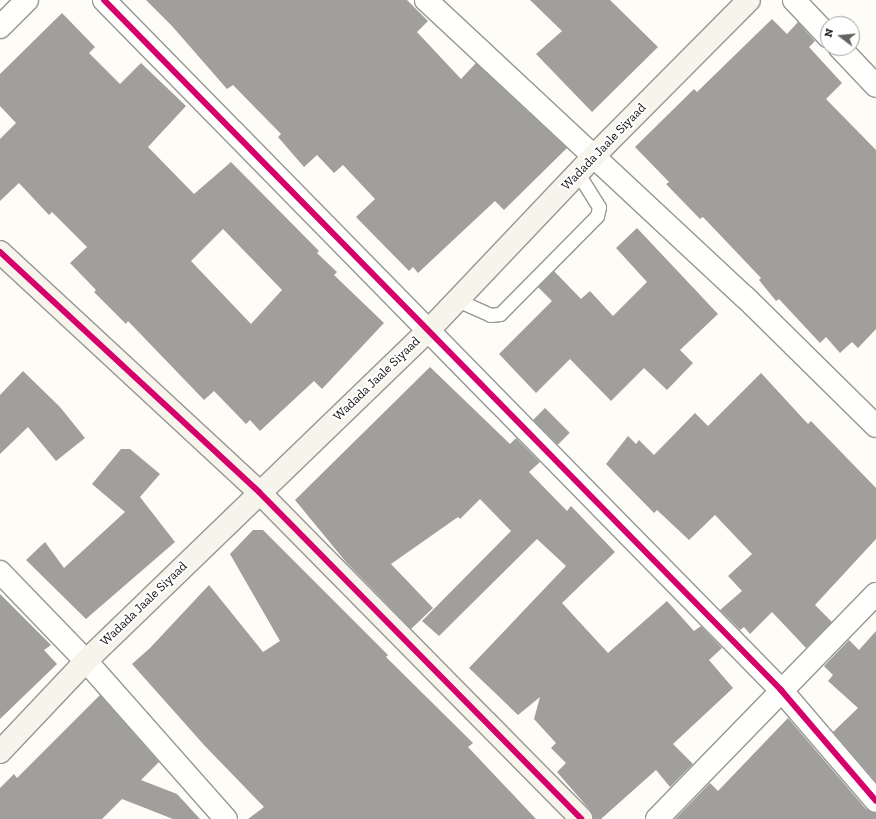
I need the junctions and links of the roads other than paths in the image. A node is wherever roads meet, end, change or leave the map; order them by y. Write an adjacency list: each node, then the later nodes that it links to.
1 (27, 0): 6 (street)
2 (104, 0): 14 (street)
3 (426, 0): 10 (street)
4 (749, 0): 10 (main road, Wadada Jaale Siyaad)
5 (794, 0): 7 (street)
6 (0, 27)
7 (820, 28)
8 (848, 56): 9 (street)
9 (876, 86)
10 (593, 157): 11 (main road, Wadada Jaale Siyaad); 15 (street)
11 (578, 173): 13 (main road, Wadada Jaale Siyaad); 13 (lane)
12 (0, 252): 16 (main road)
13 (457, 300): 14 (main road, Wadada Jaale Siyaad)
14 (428, 331): 16 (main road, Wadada Jaale Siyaad); 20 (street)
15 (876, 426)
16 (259, 492): 19 (main road, Wadada Jaale Siyaad); 24 (main road)
17 (0, 572): 19 (street)
18 (876, 594): 20 (street)
19 (86, 661): 21 (main road, Wadada Jaale Siyaad); 23 (street)
20 (781, 690): 22 (street); 25 (street)
21 (0, 752)
22 (876, 801)
23 (226, 819)
24 (581, 819)
25 (656, 819)

